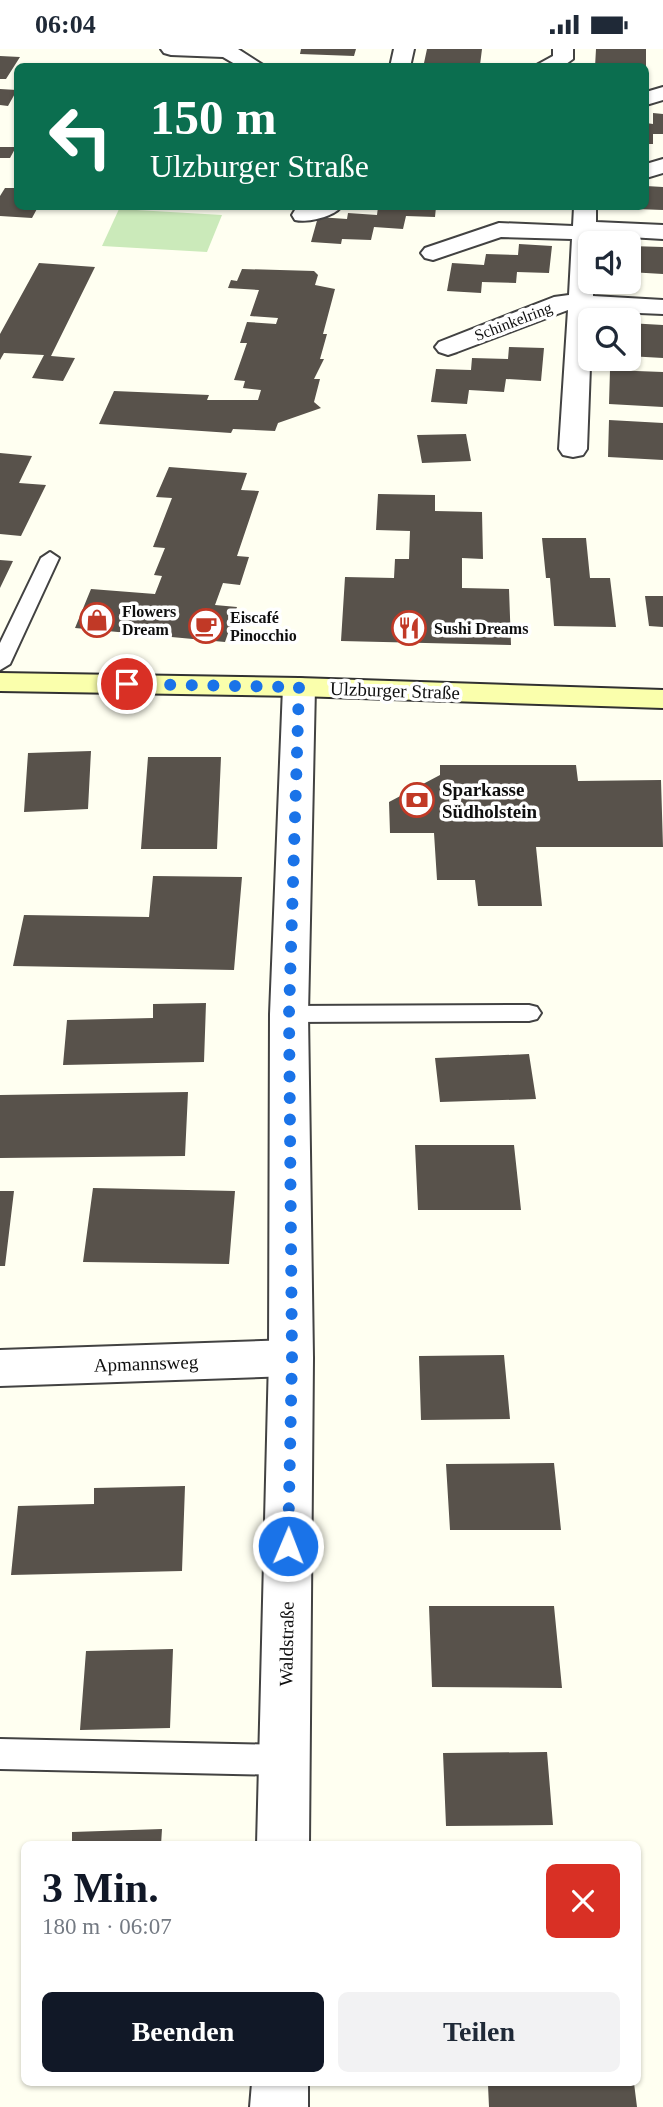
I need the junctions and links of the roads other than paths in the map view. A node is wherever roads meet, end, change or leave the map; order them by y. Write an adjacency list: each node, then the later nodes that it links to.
1 (171, 49): 3 (street)
2 (564, 49): 5 (street)
3 (225, 56): 4 (street)
4 (245, 63)
5 (553, 63)
6 (320, 210): 7 (street)
7 (303, 215)
8 (584, 223): 9 (street); 10 (street); 11 (street, Schinkelring)
9 (663, 232)
10 (433, 253)
11 (580, 303): 12 (street, Schinkelring); 13 (street, Schinkelring); 14 (street, Schinkelring)
12 (663, 307)
13 (448, 347)
14 (573, 449)
15 (50, 558): 16 (lane)
16 (0, 664)
17 (0, 681): 18 (main road, Ulzburger Straße)
18 (299, 687): 19 (main road, Ulzburger Straße); 21 (street, Waldstraße)
19 (663, 699)
20 (529, 1013): 21 (lane)
21 (289, 1014): 22 (street, Waldstraße)
22 (292, 1358): 23 (street, Apmannsweg); 25 (street, Waldstraße)
23 (0, 1368)
24 (0, 1753): 25 (lane)
25 (284, 1760): 26 (street, Waldstraße)
26 (283, 1841)
27 (279, 2086): 28 (street)
28 (279, 2107)

